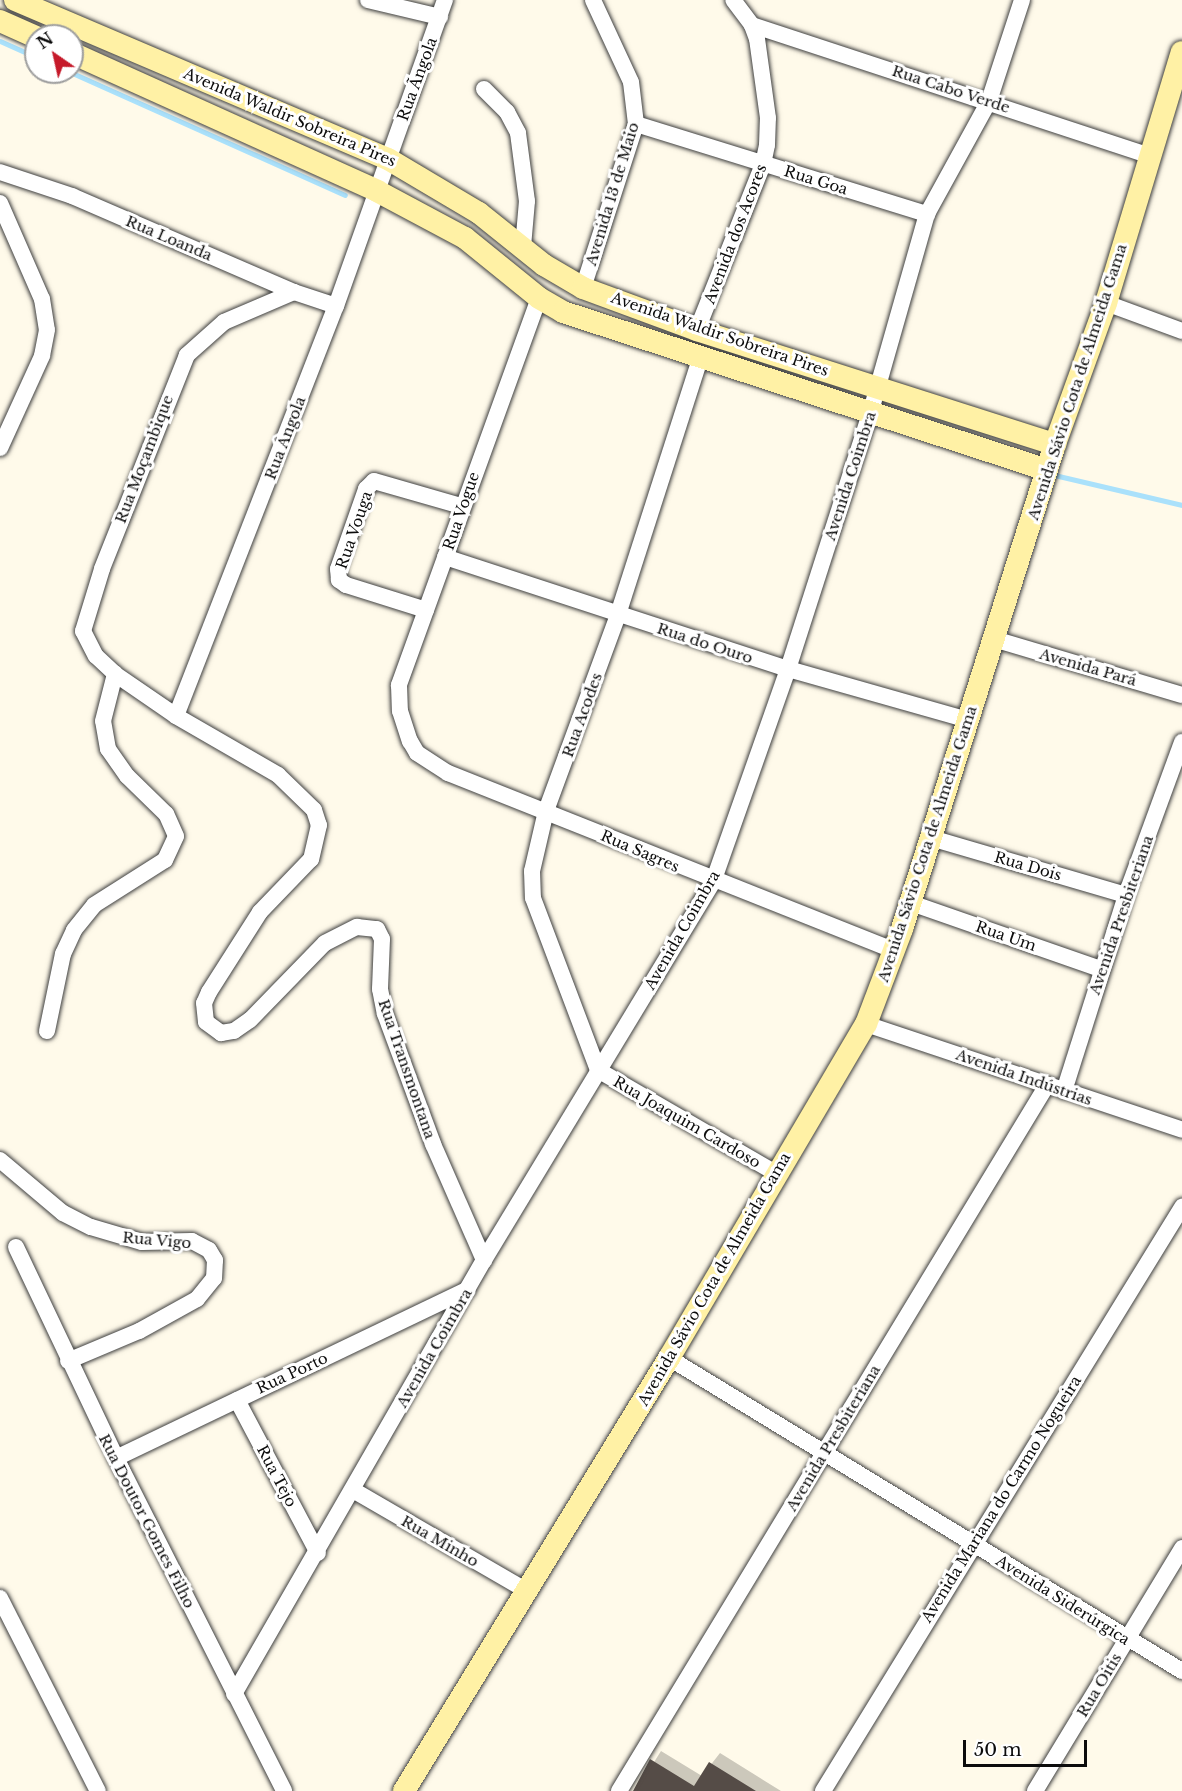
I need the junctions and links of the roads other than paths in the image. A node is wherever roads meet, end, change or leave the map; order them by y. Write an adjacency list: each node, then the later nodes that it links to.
1 (15, 0): 17 (street, Avenida Waldir Sobreira Pires)
2 (368, 0): 7 (street)
3 (446, 0): 7 (street, Rua Ãngola)
4 (593, 0): 15 (street, Avenida 13 de Maio)
5 (733, 0): 9 (street, Avenida dos Acores)
6 (1023, 0): 14 (street, Avenida Coimbra)
7 (440, 17): 17 (street, Rua Ãngola)
8 (0, 21): 10 (street)
9 (752, 25): 14 (street, Rua Cabo Verde); 18 (street, Avenida dos Acores)
10 (24, 32)
11 (1182, 51): 16 (street, Avenida Sávio Cota de Almeida Gama)
12 (84, 58): 20 (street, Avenida Waldir Sobreira Pires)
13 (484, 89): 23 (street)
14 (989, 101): 16 (street, Rua Cabo Verde); 22 (street, Avenida Coimbra)
15 (636, 124): 18 (street, Rua Goa); 24 (street, Avenida 13 de Maio)
16 (1148, 155): 27 (street, Avenida Sávio Cota de Almeida Gama)
17 (388, 159): 20 (street, Rua Ângola); 23 (street, Avenida Waldir Sobreira Pires)
18 (763, 164): 22 (street, Rua Goa); 29 (street, Avenida dos Acores)
19 (0, 172): 25 (street, Rua Loanda)
20 (377, 191): 26 (street, Avenida Waldir Sobreira Pires); 28 (street, Rua Ângola)
21 (0, 203): 35 (street)
22 (927, 214): 32 (street, Avenida Coimbra)
23 (523, 247): 24 (street, Avenida Waldir Sobreira Pires)
24 (583, 288): 29 (street, Avenida Waldir Sobreira Pires)
25 (294, 292): 28 (street, Rua Loanda); 43 (street, Rua Moçambique)
26 (539, 298): 31 (street, Avenida Waldir Sobreira Pires); 37 (street, Rua Vogue)
27 (1106, 303): 30 (street); 34 (street, Avenida Sávio Cota de Almeida Gama)
28 (336, 306): 45 (street, Rua Ângola)
29 (697, 330): 32 (street, Avenida Waldir Sobreira Pires)
30 (1182, 331)
31 (700, 359): 33 (street, Avenida Waldir Sobreira Pires); 40 (street, Rua Acodes)
32 (879, 387): 33 (street, Avenida Coimbra); 34 (street, Avenida Waldir Sobreira Pires)
33 (870, 414): 36 (street, Avenida Waldir Sobreira Pires); 42 (street, Avenida Coimbra)
34 (1055, 444): 36 (street, Avenida Sávio Cota de Almeida Gama)
35 (0, 448)
36 (1047, 470): 41 (street, Avenida Sávio Cota de Almeida Gama)
37 (461, 507): 38 (street, Rua Vogue); 39 (street, Rua Vouga)
38 (446, 557): 39 (street, Rua Vogue); 40 (street, Rua do Ouro)
39 (426, 610): 47 (street, Rua Vogue)
40 (618, 615): 42 (street, Rua do Ouro); 49 (street, Rua Acodes)
41 (994, 639): 44 (street, Avenida Pará); 46 (street, Avenida Sávio Cota de Almeida Gama)
42 (788, 669): 46 (street, Rua do Ouro); 51 (street, Avenida Coimbra)
43 (115, 674): 45 (street, Rua Moçambique); 57 (street)
44 (1182, 695)
45 (176, 716): 66 (street, Rua Transmontana)
46 (968, 720): 50 (street, Avenida Sávio Cota de Almeida Gama)
47 (403, 726): 49 (street, Rua Sagres)
48 (1182, 742): 52 (street, Avenida Presbiteriana)
49 (546, 812): 51 (street, Rua Sagres); 58 (street, Rua Acodes)
50 (931, 838): 52 (street, Rua Dois); 53 (street, Avenida Sávio Cota de Almeida Gama)
51 (713, 882): 54 (street, Rua Sagres); 58 (street, Avenida Coimbra)
52 (1126, 895): 55 (street, Avenida Presbiteriana)
53 (910, 903): 54 (street, Avenida Sávio Cota de Almeida Gama); 55 (street, Rua Um)
54 (895, 951): 56 (street, Avenida Sávio Cota de Almeida Gama)
55 (1101, 969): 60 (street, Avenida Presbiteriana)
56 (866, 1024): 59 (street, Avenida Indústrias); 63 (street, Avenida Sávio Cota de Almeida Gama)
57 (47, 1031)
58 (598, 1070): 63 (street, Rua Joaquim Cardoso); 66 (street, Avenida Coimbra)
59 (1047, 1085): 60 (street, Avenida Indústrias); 71 (street, Avenida Presbiteriana)
60 (1064, 1091): 61 (street, Avenida Indústrias)
61 (1182, 1130)
62 (0, 1160): 69 (street, Rua Vigo)
63 (776, 1173): 68 (street, Avenida Sávio Cota de Almeida Gama)
64 (1182, 1208): 74 (street, Avenida Mariana do Carmo Nogueira)
65 (16, 1247): 69 (street, Rua Doutor Gomes Filho)
66 (484, 1260): 67 (street, Avenida Coimbra)
67 (468, 1289): 70 (street, Rua Porto); 73 (street, Avenida Coimbra)
68 (669, 1358): 71 (street, Avenida Siderúrgica); 77 (street, Avenida Sávio Cota de Almeida Gama)
69 (68, 1360): 72 (street, Rua Doutor Gomes Filho)
70 (237, 1400): 72 (street, Rua Porto); 76 (street, Rua Tejo)
71 (824, 1455): 74 (street, Avenida Siderúrgica); 85 (street, Avenida Presbiteriana)
72 (116, 1458): 81 (street, Rua Doutor Gomes Filho)
73 (353, 1490): 76 (street, Avenida Coimbra); 77 (street, Rua Minho)
74 (972, 1544): 79 (street, Avenida Siderúrgica); 86 (street, Avenida Mariana do Carmo Nogueira)
75 (1182, 1548): 79 (street, Rua Oitis)
76 (318, 1553): 81 (street, Avenida Coimbra)
77 (527, 1591): 84 (street, Avenida Sávio Cota de Almeida Gama)
78 (0, 1598): 82 (street)
79 (1126, 1640): 80 (street, Avenida Siderúrgica); 87 (street, Rua Oitis)
80 (1182, 1671)
81 (234, 1694): 83 (street, Rua Doutor Gomes Filho)
82 (98, 1791)
83 (284, 1791)
84 (404, 1791)
85 (619, 1791)
86 (823, 1791)
87 (1035, 1791)

